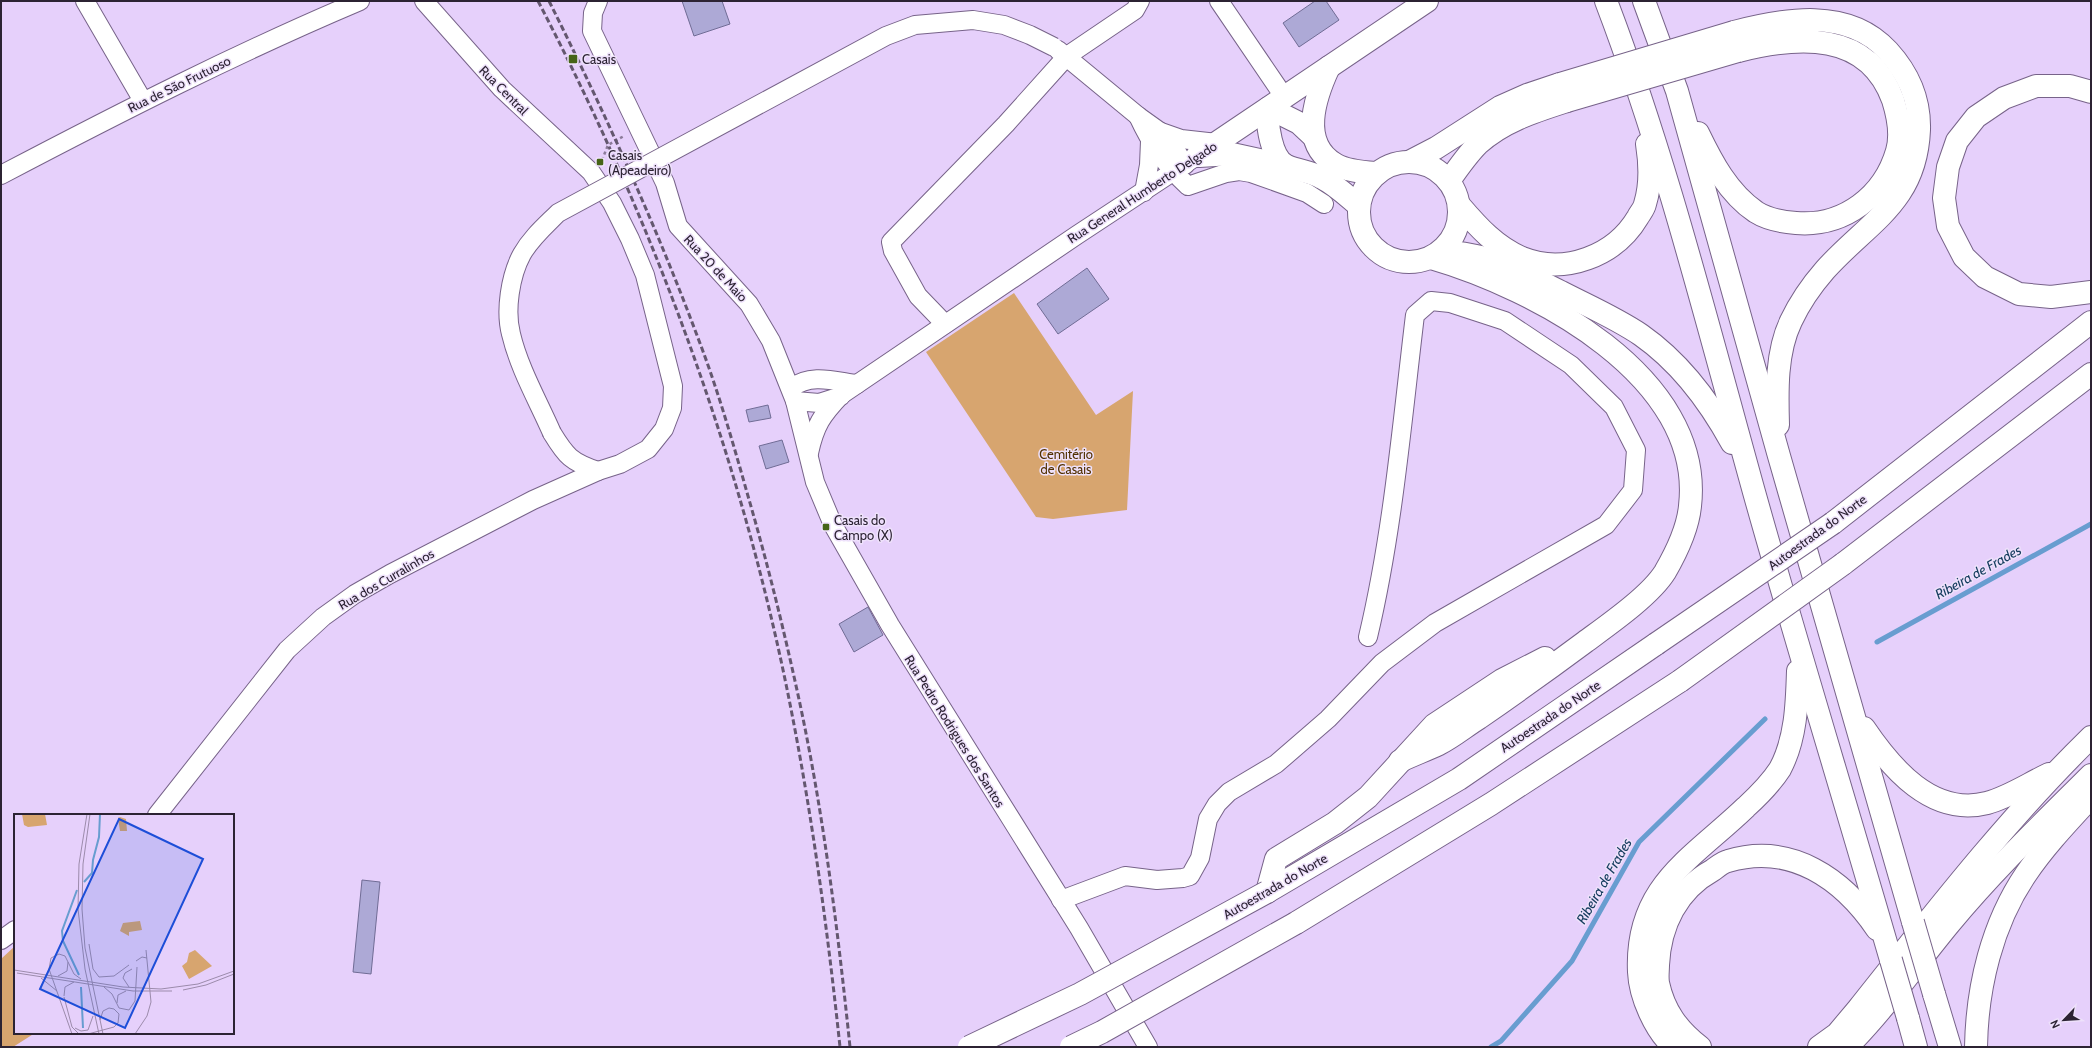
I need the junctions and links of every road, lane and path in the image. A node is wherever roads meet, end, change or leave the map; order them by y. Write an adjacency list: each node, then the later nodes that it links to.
1 (85, 1): 16 (street)
2 (360, 1): 16 (street, Rua de São Frutuoso)
3 (424, 1): 28 (street, Rua Central)
4 (598, 1): 19 (street, Rua 20 de Maio)
5 (1140, 1): 11 (street)
6 (1219, 1): 17 (street)
7 (1428, 1): 12 (main road, Rua General Humberto Delgado)
8 (1606, 1): 18 (main road)
9 (1644, 1): 14 (main road)
10 (1736, 41): 13 (main road, bridge); 14 (main road); 45 (main road)
11 (1061, 52): 20 (street); 37 (street); 46 (street, bridge)
12 (1329, 67): 17 (main road, Rua General Humberto Delgado); 21 (main road)
13 (1563, 92): 23 (main road); 29 (main road)
14 (1677, 92): 45 (main road)
15 (2091, 92): 35 (main road)
16 (143, 101): 27 (street, Rua de São Frutuoso)
17 (1277, 103): 21 (main road); 22 (main road, Rua General Humberto Delgado); 25 (main road)
18 (1642, 103): 33 (main road); 47 (main road)
19 (638, 126): 28 (path); 41 (street, Rua 20 de Maio)
20 (1155, 136): 22 (street); 24 (street); 30 (street)
21 (1314, 137): 26 (main road)
22 (1216, 143): 24 (main road, Rua General Humberto Delgado)
23 (1411, 161): 26 (main road); 29 (main road)
24 (1185, 164): 25 (main road); 30 (street, Rua General Humberto Delgado); 31 (street)
25 (1286, 166): 32 (main road)
26 (1377, 173): 32 (main road)
27 (1, 175)
28 (593, 175): 46 (street, Rua Central)
29 (1449, 181): 33 (main road)
30 (1144, 192): 37 (street, Rua General Humberto Delgado)
31 (1324, 204)
32 (1359, 206): 34 (main road)
33 (1460, 206): 34 (main road)
34 (1436, 255): 47 (main road); 56 (main road)
35 (2091, 292)
36 (2091, 322): 56 (main road, Autoestrada do Norte, bridge)
37 (945, 324): 39 (street, Rua General Humberto Delgado)
38 (2091, 374): 43 (main road)
39 (857, 384): 41 (street); 42 (street, Rua General Humberto Delgado)
40 (2091, 392): 43 (main road)
41 (793, 394): 42 (street); 44 (street, Rua Pedro Rodrigues dos Santos)
42 (841, 395): 44 (street, Rua General Humberto Delgado)
43 (2031, 420): 62 (main road, bridge)
44 (808, 456): 57 (street, Rua Pedro Rodrigues dos Santos)
45 (1779, 456): 50 (main road)
46 (598, 471): 55 (street, Rua dos Curralinhos)
47 (1754, 491): 49 (main road)
48 (1368, 637): 57 (street)
49 (1798, 648): 60 (main road); 64 (main road)
50 (1854, 712): 52 (main road); 69 (main road, bridge)
51 (2091, 737): 52 (main road)
52 (2056, 771): 66 (main road)
53 (2091, 775): 67 (main road)
54 (2091, 797): 70 (main road)
55 (158, 814)
56 (1266, 892): 61 (main road, Autoestrada do Norte, bridge)
57 (1061, 900): 63 (street, Rua Pedro Rodrigues dos Santos)
58 (14, 931): 59 (street)
59 (1, 940)
60 (1889, 951): 65 (main road); 68 (main road, bridge)
61 (968, 1047)
62 (1071, 1047)
63 (1148, 1047)
64 (1674, 1047)
65 (1700, 1047)
66 (1819, 1047)
67 (1847, 1047)
68 (1916, 1047)
69 (1950, 1047)
70 (1976, 1047)

